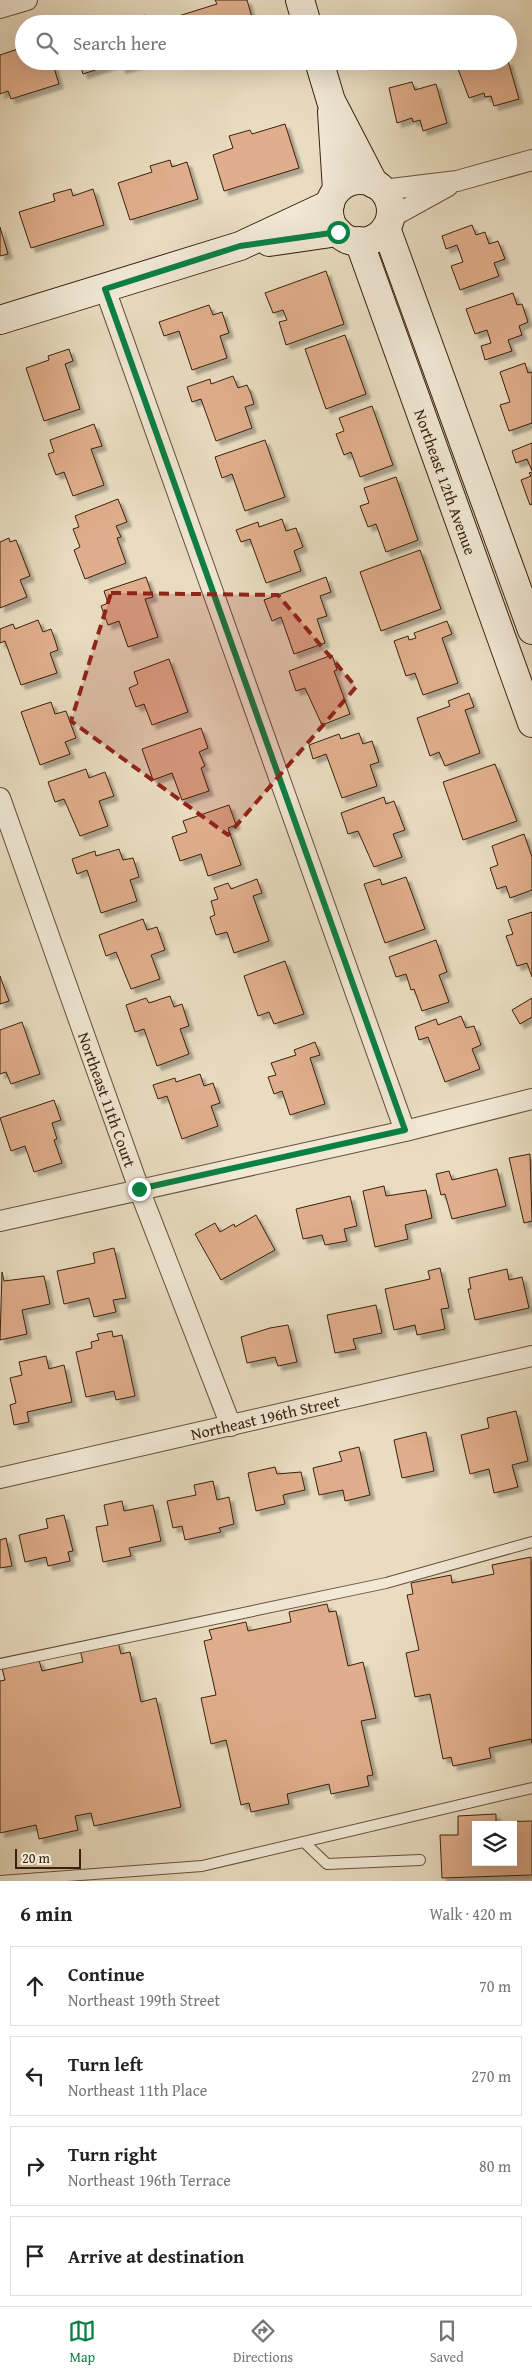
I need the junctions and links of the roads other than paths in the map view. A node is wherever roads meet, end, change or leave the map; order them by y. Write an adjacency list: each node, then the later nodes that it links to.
1 (27, 0): 3 (street)
2 (300, 0): 4 (street)
3 (0, 8)
4 (304, 15)
5 (322, 70): 6 (street)
6 (332, 101): 9 (street); 10 (street)
7 (532, 160): 8 (street)
8 (456, 181): 9 (street); 11 (street)
9 (378, 187): 10 (street); 11 (street)
10 (334, 197): 12 (street); 13 (street)
11 (388, 223): 12 (street); 16 (street, Northeast 12th Avenue)
12 (349, 236): 13 (street); 17 (street, Northeast 12th Avenue)
13 (240, 246): 14 (street)
14 (105, 289): 15 (street); 20 (street)
15 (0, 320)
16 (532, 630)
17 (532, 723)
18 (0, 798): 21 (street, Northeast 11th Court)
19 (532, 1099): 20 (street)
20 (405, 1130): 21 (street)
21 (139, 1189): 22 (street); 24 (street, Northeast 11th Court)
22 (0, 1221)
23 (532, 1356): 24 (street, Northeast 196th Street)
24 (232, 1426): 25 (street, Northeast 196th Street)
25 (0, 1478)
26 (532, 1542): 27 (lane)
27 (0, 1664)
28 (532, 1788): 29 (lane)
29 (304, 1842): 30 (lane); 31 (lane)
30 (420, 1860)
31 (0, 1881)

